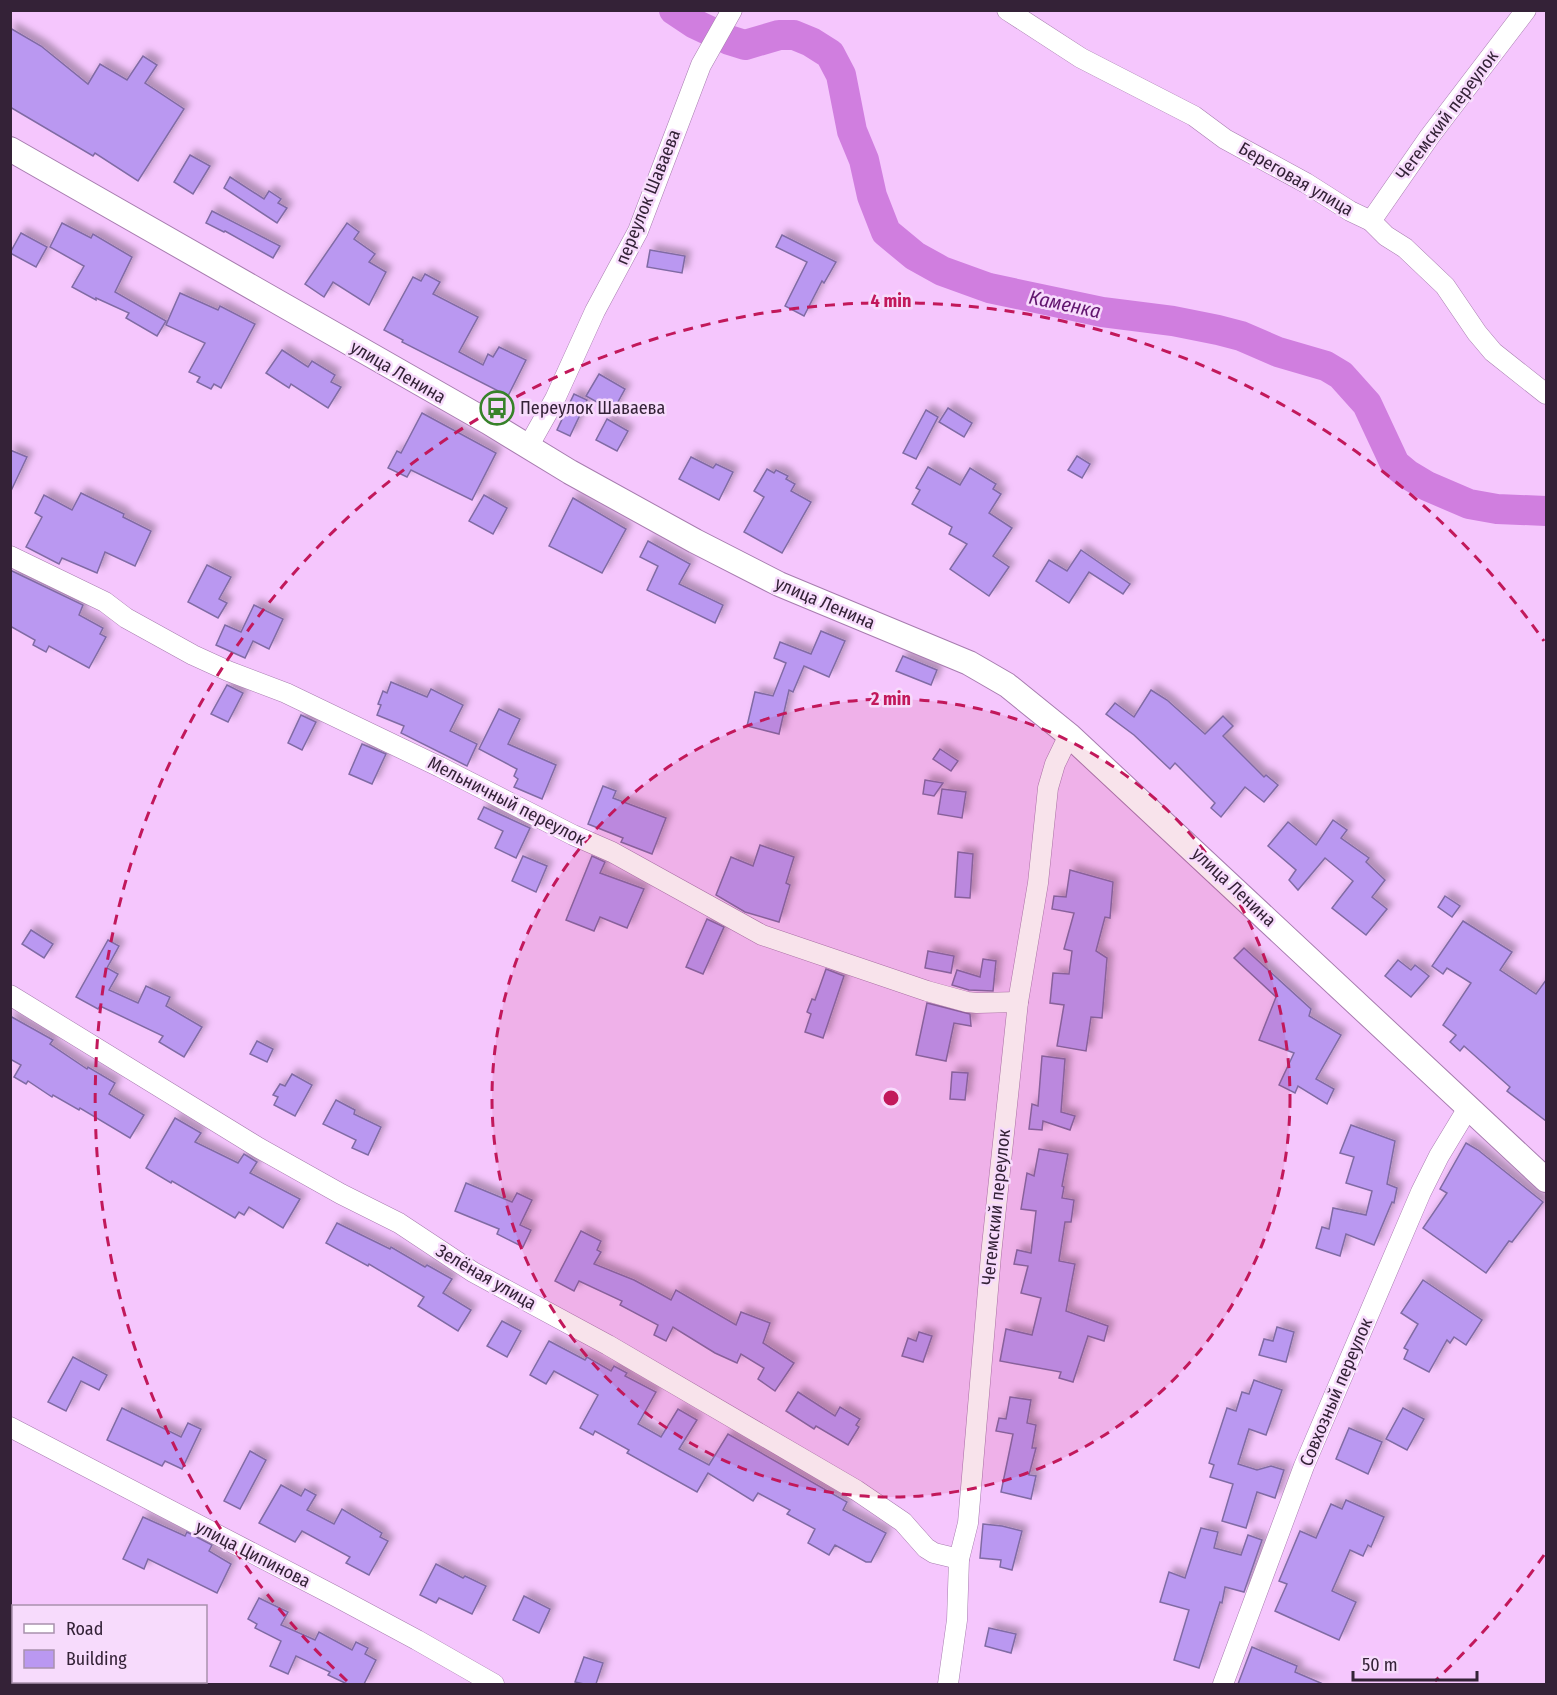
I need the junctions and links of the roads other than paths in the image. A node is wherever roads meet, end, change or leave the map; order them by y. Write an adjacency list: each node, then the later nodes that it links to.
1 (1007, 10): 5 (street, Береговая улица)
2 (1526, 10): 5 (street, Чегемский переулок)
3 (730, 15): 7 (street, переулок Шаваева)
4 (10, 149): 7 (street, улица Ленина)
5 (1371, 221): 6 (street, Береговая улица)
6 (1546, 394)
7 (528, 447): 9 (street, улица Ленина)
8 (10, 556): 11 (street, Мельничный переулок)
9 (1069, 735): 11 (street, Чегемский переулок); 12 (street, улица Ленина)
10 (10, 995): 15 (street, Зелёная улица)
11 (1018, 1002): 15 (street, Чегемский переулок)
12 (1468, 1108): 13 (street, улица Ленина); 18 (street, Совхозный переулок)
13 (1546, 1180)
14 (10, 1427): 16 (street, улица Ципинова)
15 (958, 1558): 17 (street, Чегемский переулок)
16 (494, 1684)
17 (948, 1684)
18 (1223, 1684)

